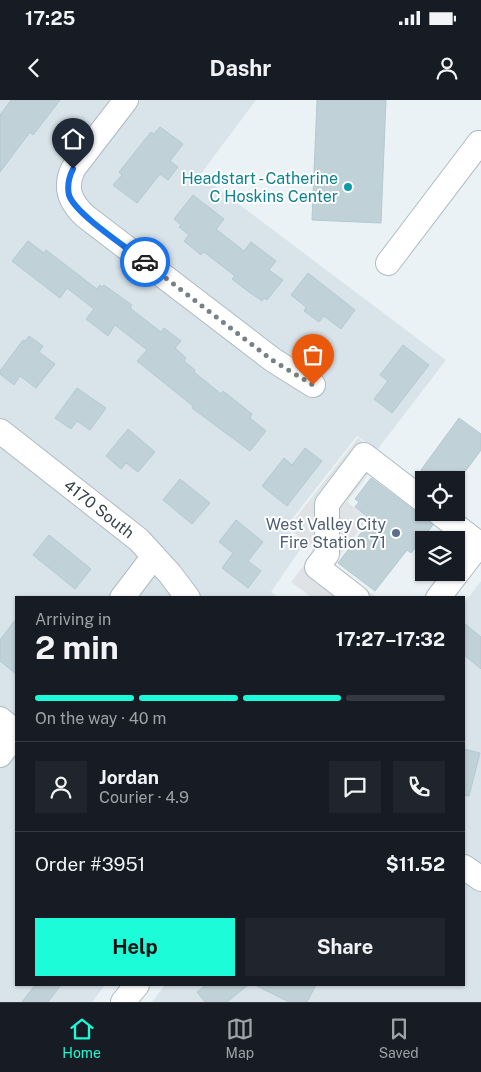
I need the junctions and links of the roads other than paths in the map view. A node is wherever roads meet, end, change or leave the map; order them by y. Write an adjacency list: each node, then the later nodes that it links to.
1 (126, 100): 4 (street)
2 (481, 145): 3 (street)
3 (388, 263)
4 (313, 385)
5 (0, 432): 8 (street, 4170 South)
6 (415, 495): 12 (street)
7 (446, 521): 9 (street)
8 (154, 556): 10 (street); 11 (street, 4170 South)
9 (477, 556): 13 (street)
10 (124, 596)
11 (186, 596)
12 (354, 596)
13 (440, 596)
14 (0, 719): 15 (street)
15 (15, 732)
16 (15, 734): 17 (street)
17 (0, 755)
18 (465, 868): 19 (street)
19 (481, 879)
20 (136, 986): 21 (street)
21 (123, 1002)

